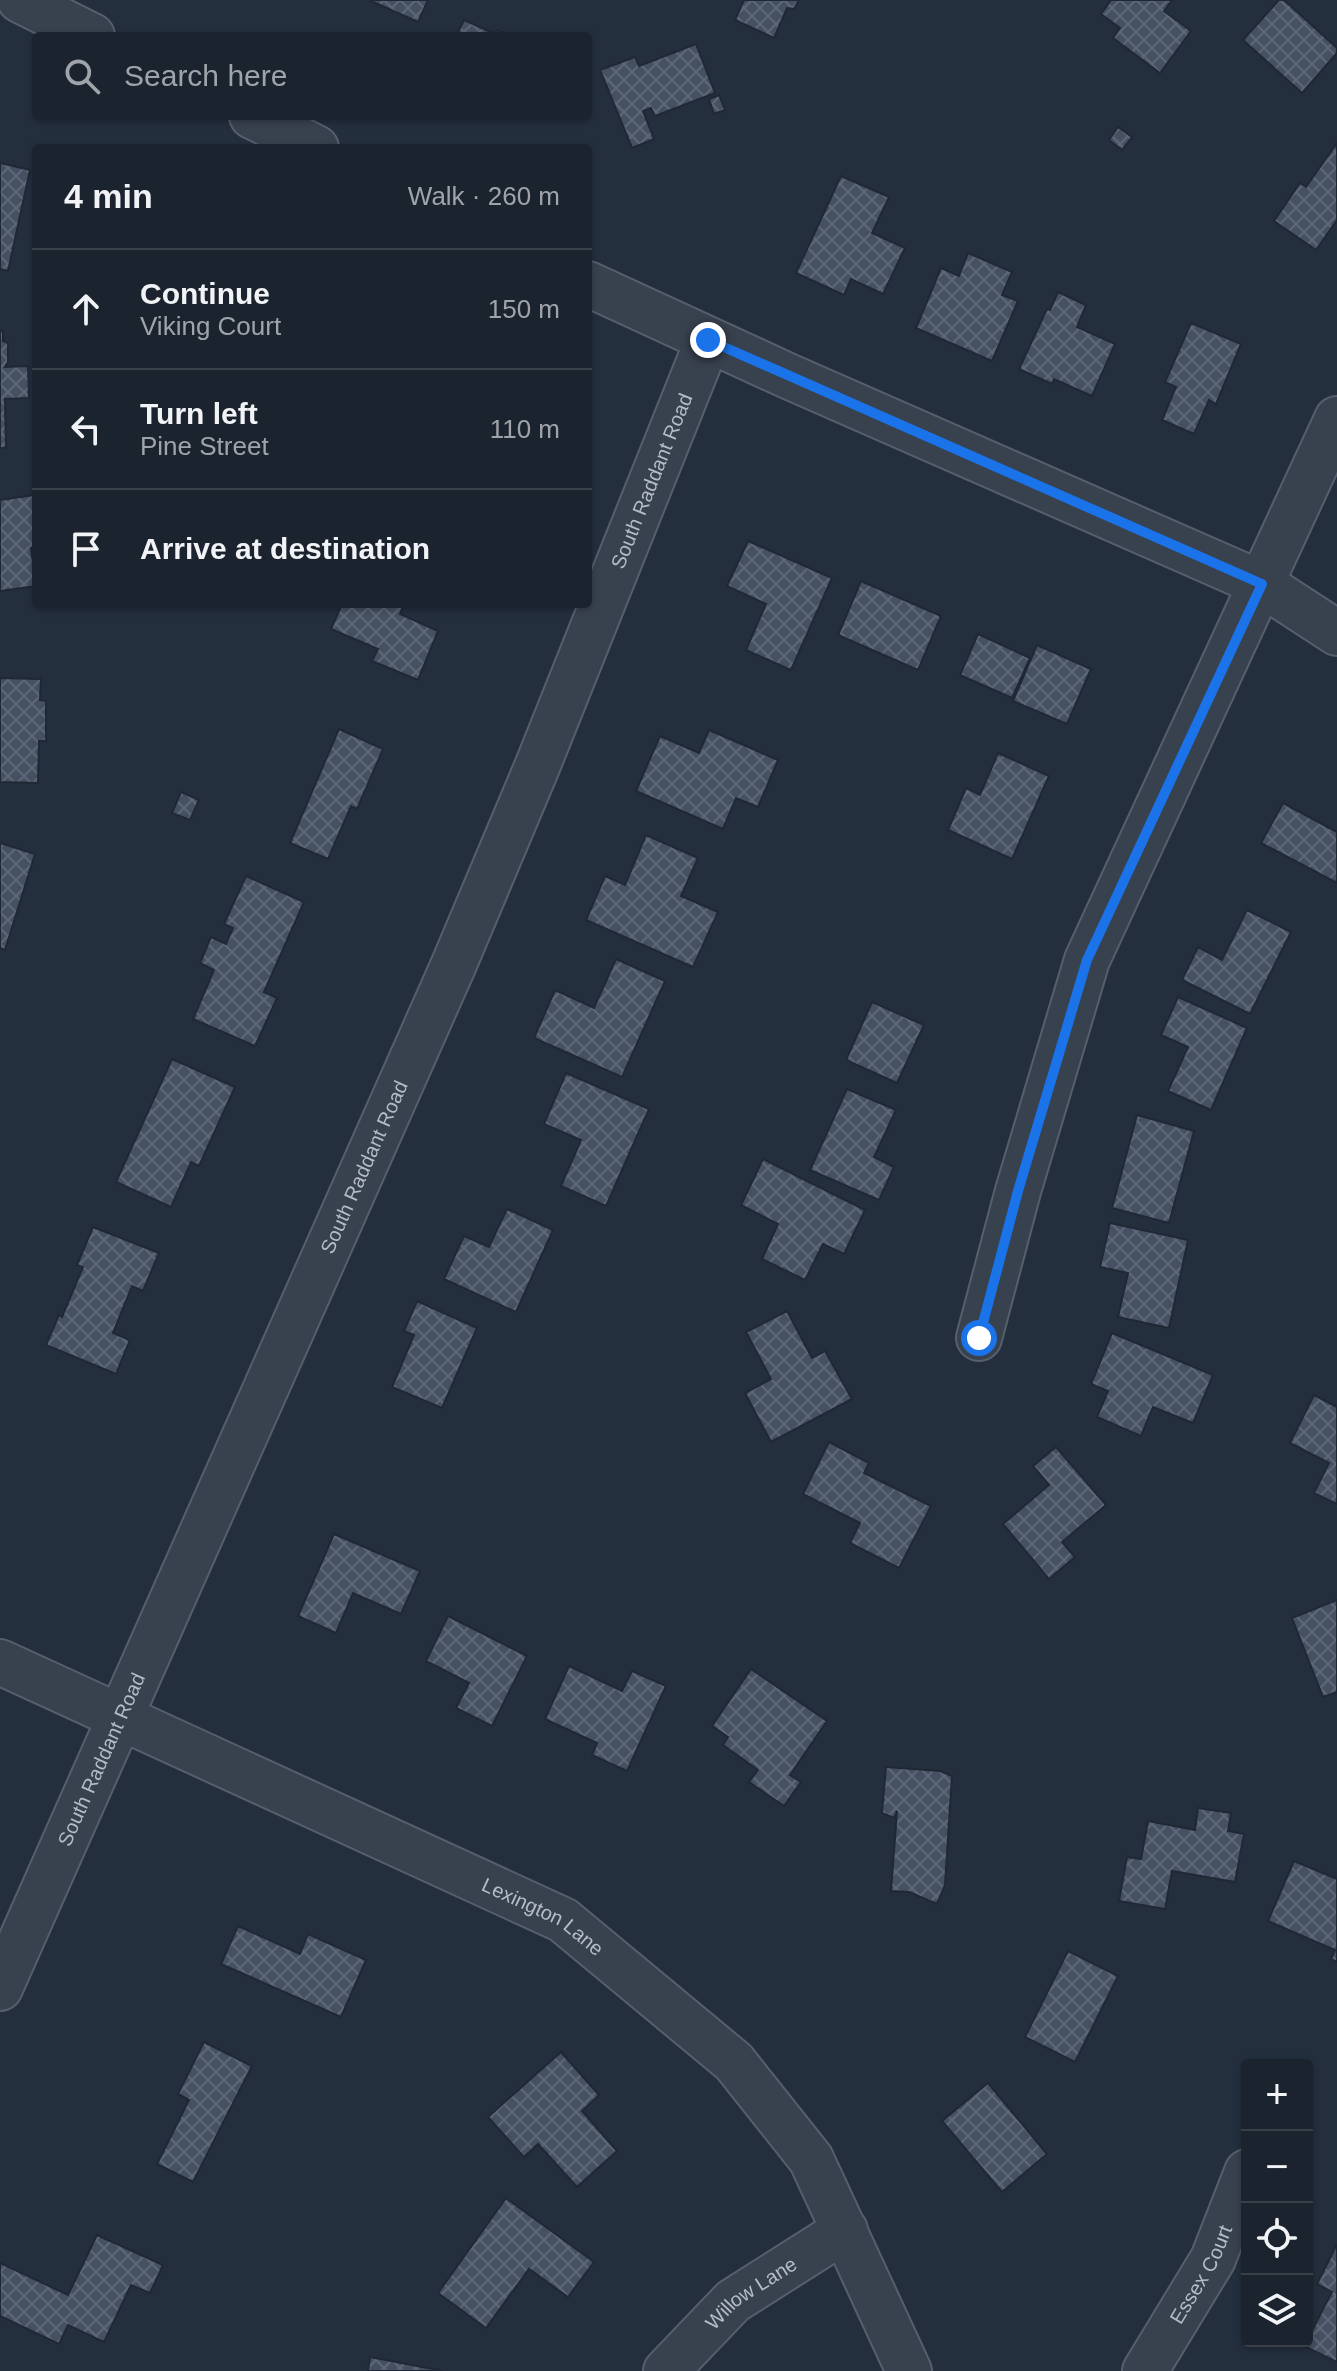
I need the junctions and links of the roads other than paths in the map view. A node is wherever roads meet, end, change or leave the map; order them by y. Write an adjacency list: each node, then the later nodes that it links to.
1 (20, 0): 2 (street)
2 (84, 32)
3 (260, 120): 4 (street)
4 (308, 144)
5 (592, 286): 6 (street)
6 (708, 340): 8 (street); 12 (street, South Raddant Road)
7 (1337, 419): 8 (street)
8 (1262, 584): 9 (street); 10 (street)
9 (1337, 633)
10 (979, 1338)
11 (0, 1662): 12 (street, Lexington Lane)
12 (121, 1716): 13 (street, South Raddant Road); 15 (street, Lexington Lane)
13 (0, 1988)
14 (1241, 2187): 18 (street, Essex Court)
15 (845, 2230): 16 (street, Willow Lane); 17 (street, Lexington Lane)
16 (666, 2371)
17 (909, 2371)
18 (1145, 2371)

